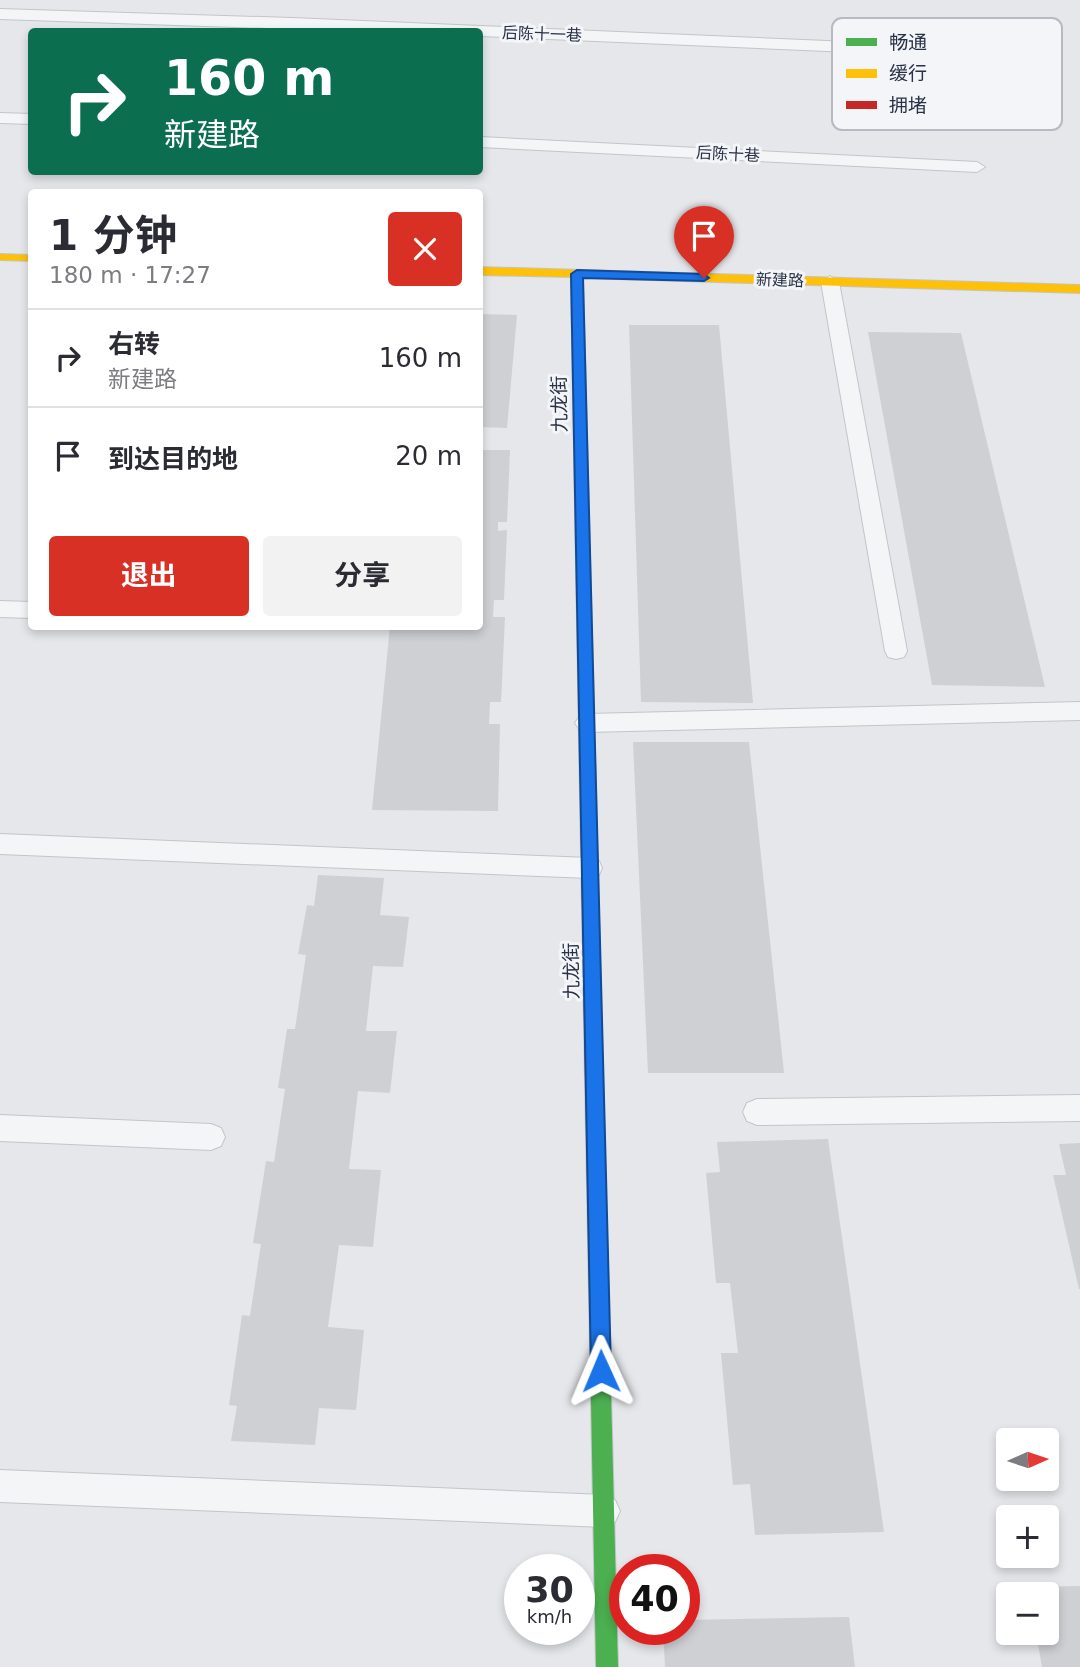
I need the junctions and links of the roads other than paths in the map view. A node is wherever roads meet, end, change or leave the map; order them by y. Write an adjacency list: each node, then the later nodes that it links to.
1 (0, 14): 2 (lane, 后陈十一巷)
2 (401, 28)
3 (483, 31): 4 (lane, 后陈十一巷)
4 (832, 46)
5 (0, 118): 6 (lane)
6 (28, 119)
7 (483, 142): 8 (lane, 后陈十巷)
8 (977, 167)
9 (0, 257): 10 (street)
10 (28, 258)
11 (483, 271): 12 (street, 新建路)
12 (577, 274): 13 (street, 新建路); 19 (street, 九龙街)
13 (830, 282): 14 (street, 新建路); 17 (lane)
14 (1080, 289)
15 (0, 609): 16 (lane)
16 (28, 610)
17 (896, 651)
18 (1080, 711): 19 (lane)
19 (587, 723): 21 (street, 九龙街)
20 (0, 844): 21 (lane)
21 (590, 868): 27 (street, 九龙街)
22 (1080, 1108): 23 (lane)
23 (757, 1112)
24 (0, 1128): 25 (lane)
25 (211, 1137)
26 (0, 1486): 27 (lane)
27 (604, 1511): 28 (street, 九龙街)
28 (607, 1667)

